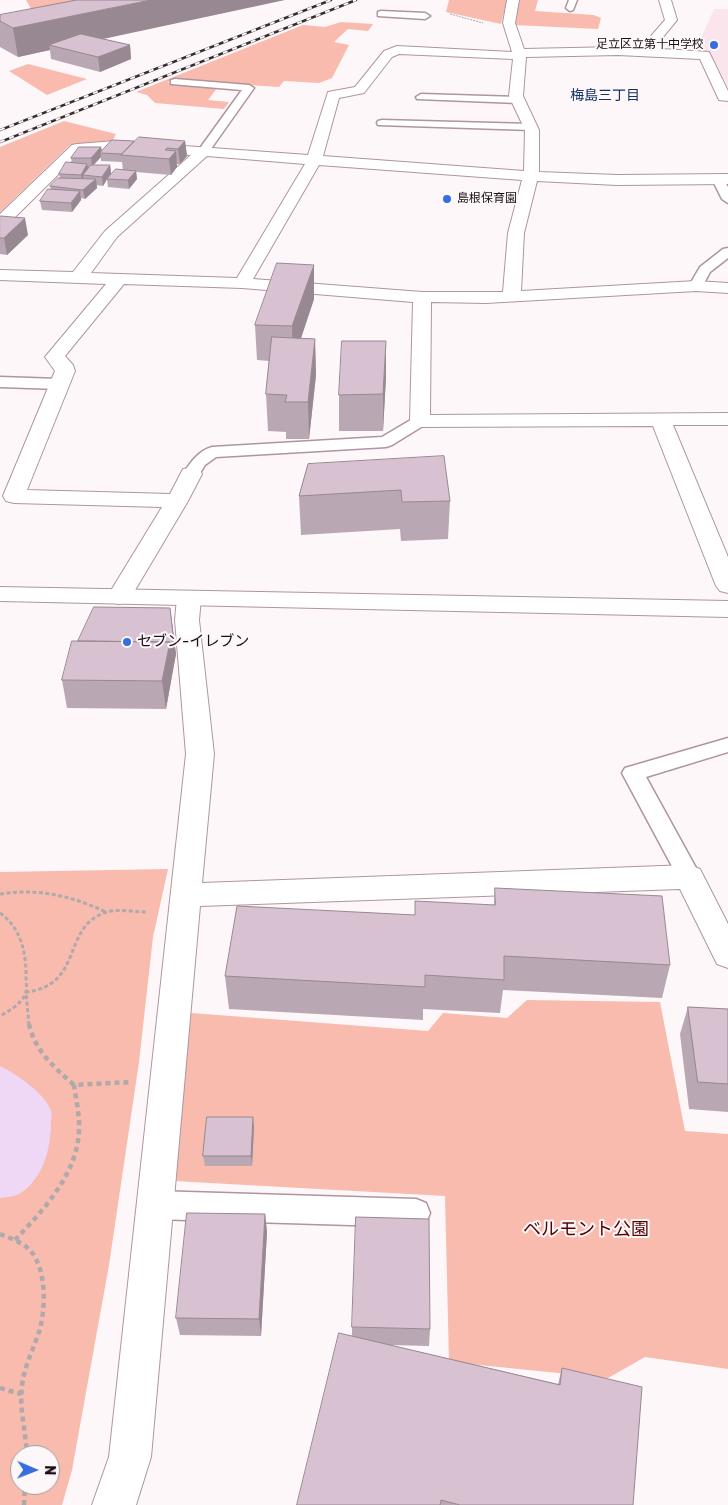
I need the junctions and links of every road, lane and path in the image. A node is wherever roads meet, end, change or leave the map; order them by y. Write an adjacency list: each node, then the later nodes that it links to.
1 (513, 0): 5 (street)
2 (665, 0): 6 (street)
3 (380, 14): 4 (lane)
4 (419, 14): 5 (path)
5 (510, 28): 7 (street)
6 (655, 52): 7 (street); 10 (street)
7 (520, 55): 11 (street); 15 (street)
8 (175, 82): 14 (lane)
9 (421, 97): 11 (lane)
10 (728, 97)
11 (518, 100): 13 (street)
12 (382, 123): 13 (lane)
13 (531, 127): 16 (street)
14 (204, 151): 15 (street); 19 (street); 22 (street)
15 (314, 160): 16 (street); 24 (street)
16 (531, 176): 17 (street); 27 (street)
17 (724, 180): 18 (lane)
18 (728, 199)
19 (0, 224)
20 (728, 252): 25 (lane)
21 (0, 275): 22 (street)
22 (78, 278): 23 (street)
23 (118, 280): 24 (street); 30 (street)
24 (242, 283): 28 (street)
25 (696, 286): 26 (street); 27 (street)
26 (728, 288)
27 (512, 296): 28 (street)
28 (422, 297): 33 (street)
29 (0, 382): 30 (lane)
30 (59, 384): 35 (street)
31 (728, 419): 32 (street)
32 (661, 420): 33 (street); 36 (street)
33 (420, 421): 34 (lane)
34 (191, 474): 35 (street)
35 (177, 501): 38 (street)
36 (728, 586)
37 (0, 594): 38 (street)
38 (119, 597): 39 (street)
39 (188, 598): 40 (street); 44 (street)
40 (728, 609)
41 (728, 745): 42 (lane)
42 (689, 877): 44 (street); 48 (street)
43 (0, 894): 45 (path)
44 (185, 894): 53 (street)
45 (106, 912): 46 (path); 49 (path)
46 (152, 912)
47 (0, 913): 49 (path)
48 (728, 955)
49 (26, 992): 50 (path); 52 (path)
50 (0, 1016)
51 (136, 1082): 52 (path)
52 (74, 1084): 56 (path)
53 (155, 1205): 54 (lane); 60 (street)
54 (416, 1213)
55 (0, 1234): 56 (path)
56 (15, 1240): 58 (path)
57 (0, 1388): 58 (path)
58 (21, 1394): 59 (path)
59 (27, 1445)
60 (114, 1505)

